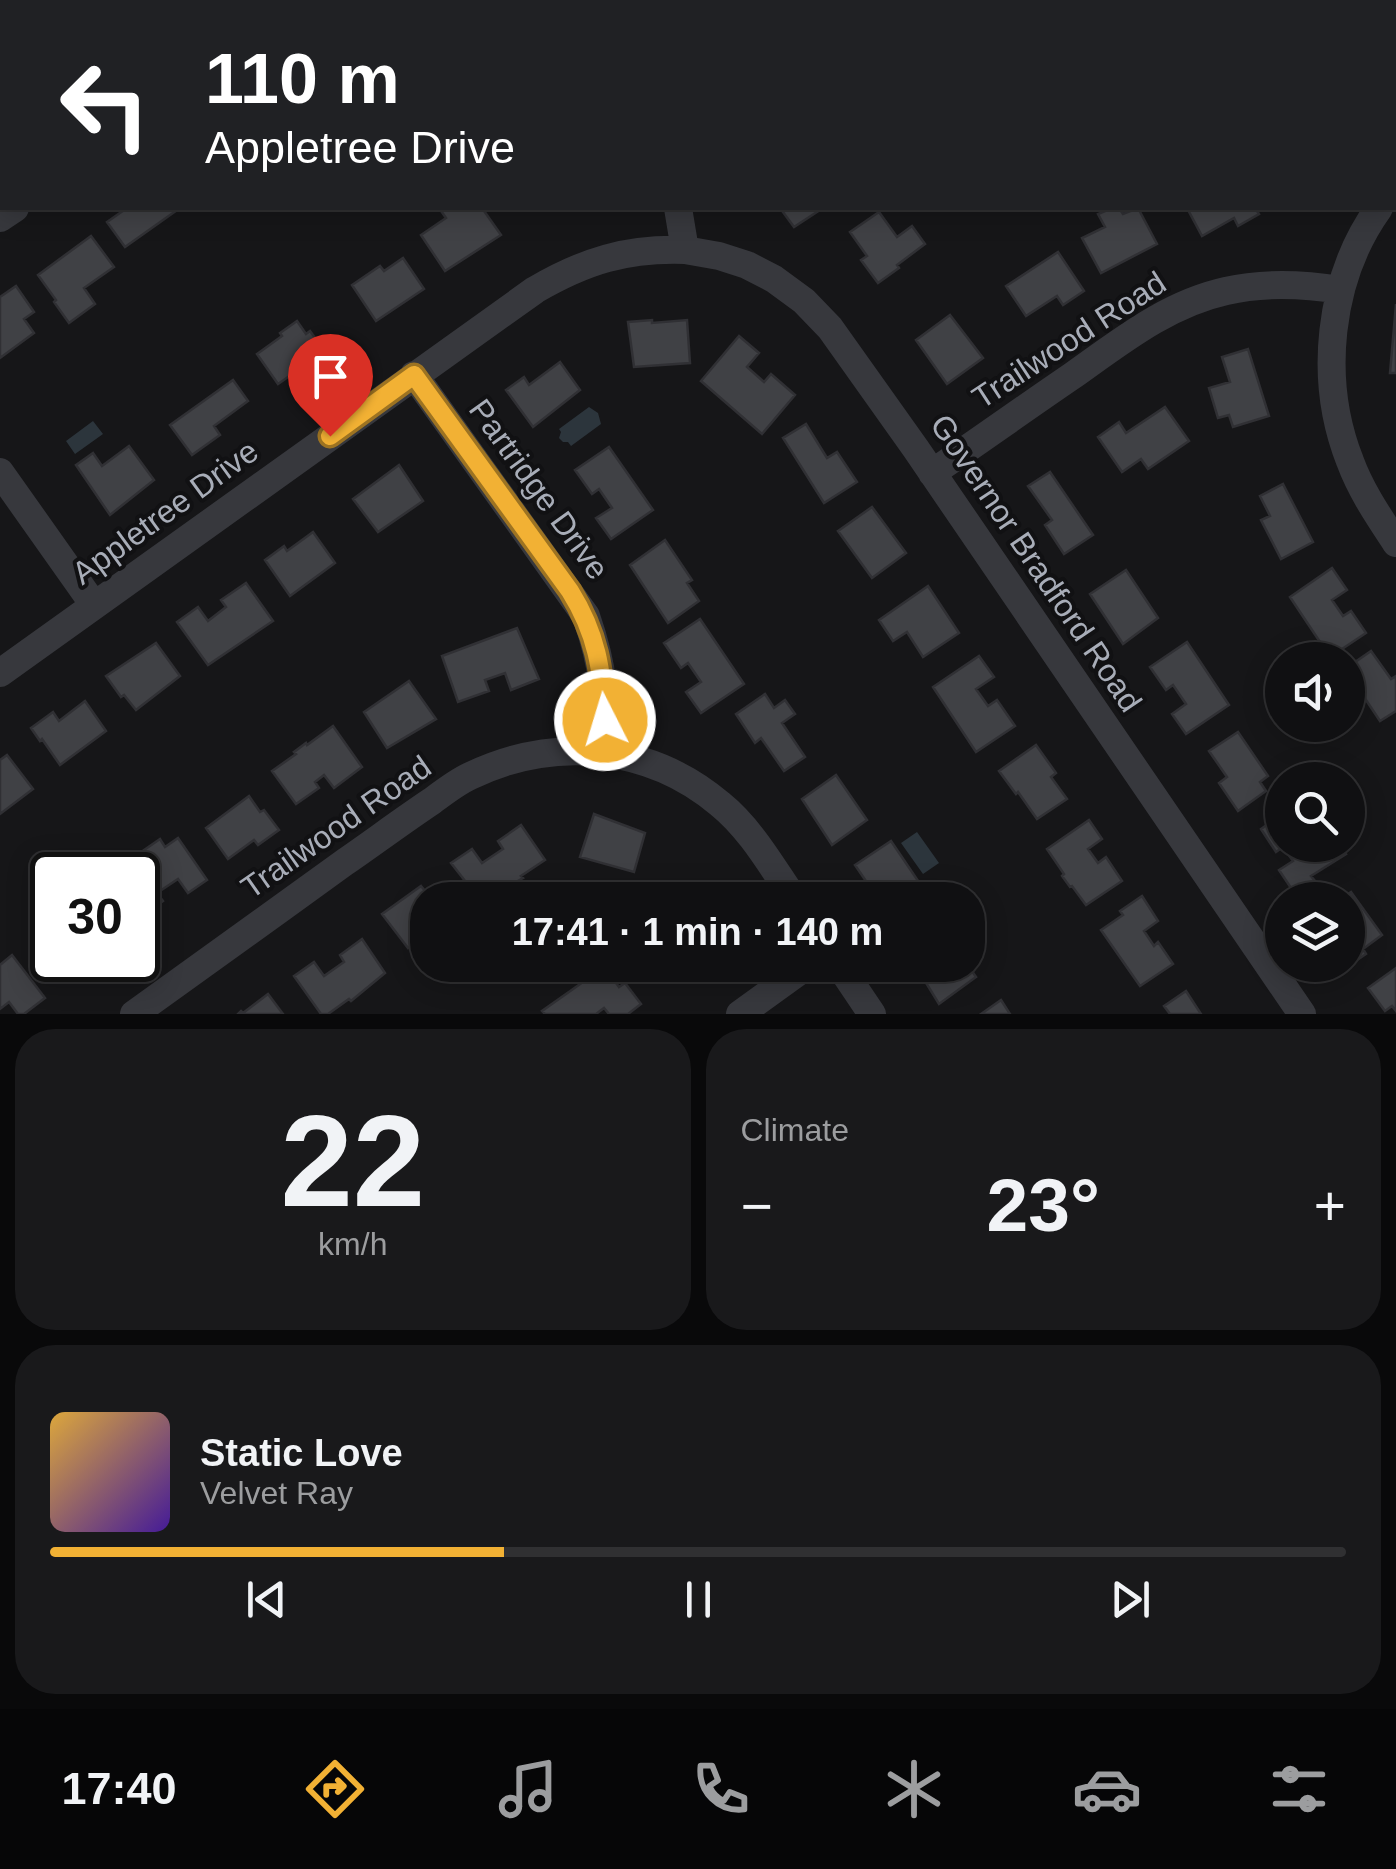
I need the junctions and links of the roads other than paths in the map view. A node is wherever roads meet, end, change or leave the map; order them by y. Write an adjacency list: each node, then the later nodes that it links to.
1 (678, 210): 3 (street)
2 (1378, 210): 4 (street)
3 (685, 250): 5 (street, Appletree Drive); 7 (street, Governor Bradford Road)
4 (1341, 290): 7 (street, Trailwood Road); 8 (street)
5 (414, 375): 9 (street, Appletree Drive); 11 (street, Partridge Drive)
6 (0, 472): 9 (street)
7 (932, 473): 18 (street, Governor Bradford Road)
8 (1396, 542)
9 (94, 605): 10 (street, Appletree Drive)
10 (0, 673)
11 (600, 752): 12 (street); 15 (street, Trailwood Road)
12 (783, 882)
13 (784, 982): 16 (street)
14 (850, 982): 17 (street)
15 (134, 1014)
16 (740, 1014)
17 (872, 1014)
18 (1302, 1014)

